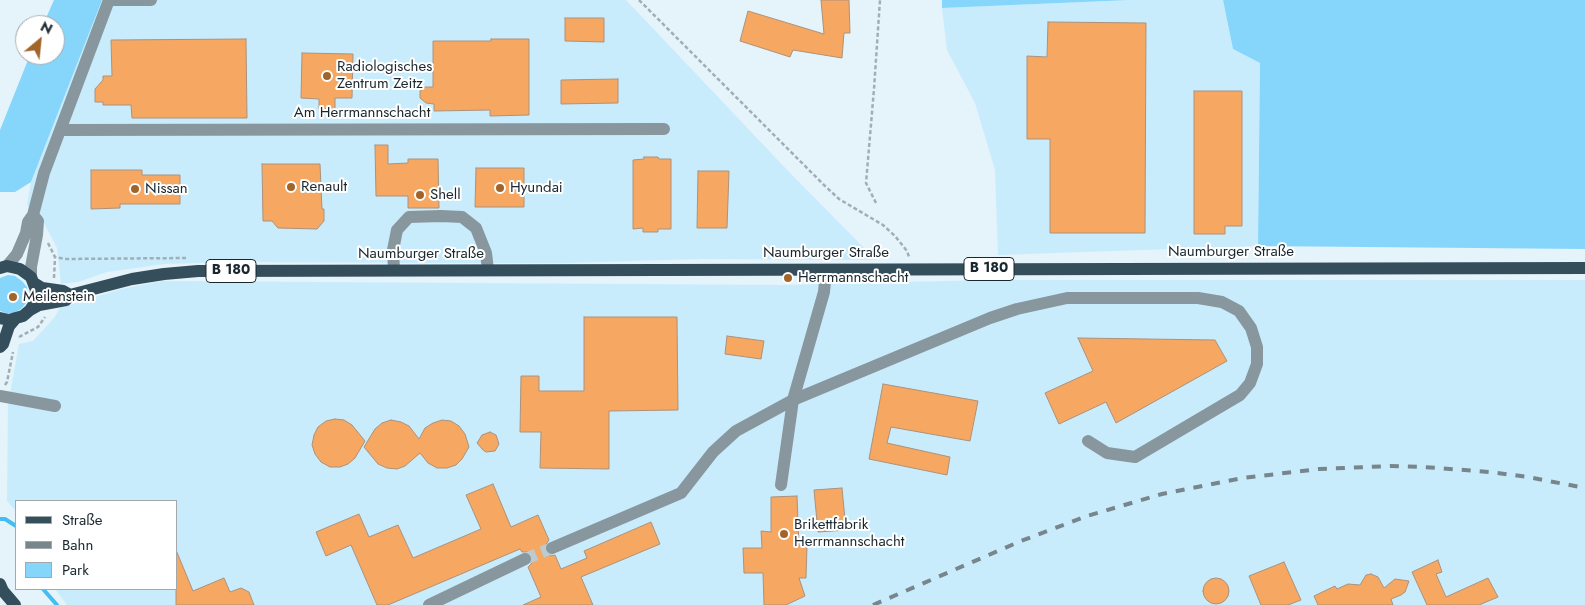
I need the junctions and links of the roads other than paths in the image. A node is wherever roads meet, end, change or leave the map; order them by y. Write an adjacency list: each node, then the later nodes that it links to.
1 (109, 0): 2 (street); 4 (street)
2 (151, 0)
3 (664, 128): 4 (street, Am Herrmannschacht)
4 (61, 130): 5 (street)
5 (33, 215): 6 (street); 11 (street)
6 (4, 267): 11 (main road, Naumburger Straße)
7 (1585, 268): 10 (main road, Naumburger Straße / B 180)
8 (394, 270): 9 (main road, Naumburger Straße / B 180); 9 (street); 12 (main road, Naumburger Straße / B 180)
9 (488, 270): 10 (main road, Naumburger Straße / B 180)
10 (826, 270): 18 (street)
11 (32, 280): 12 (main road, Naumburger Straße / B 180); 13 (main road)
12 (70, 295): 13 (main road, Naumburger Straße / B 180)
13 (30, 310): 15 (main road, Naumburger Straße)
14 (0, 318): 15 (main road)
15 (15, 319): 16 (main road)
16 (0, 348)
17 (0, 396): 19 (street)
18 (793, 400): 20 (street); 21 (street); 22 (street)
19 (55, 406)
20 (1088, 441)
21 (781, 485)
22 (552, 548)
23 (525, 559): 26 (street)
24 (1, 589): 25 (main road)
25 (15, 605)
26 (429, 605)

